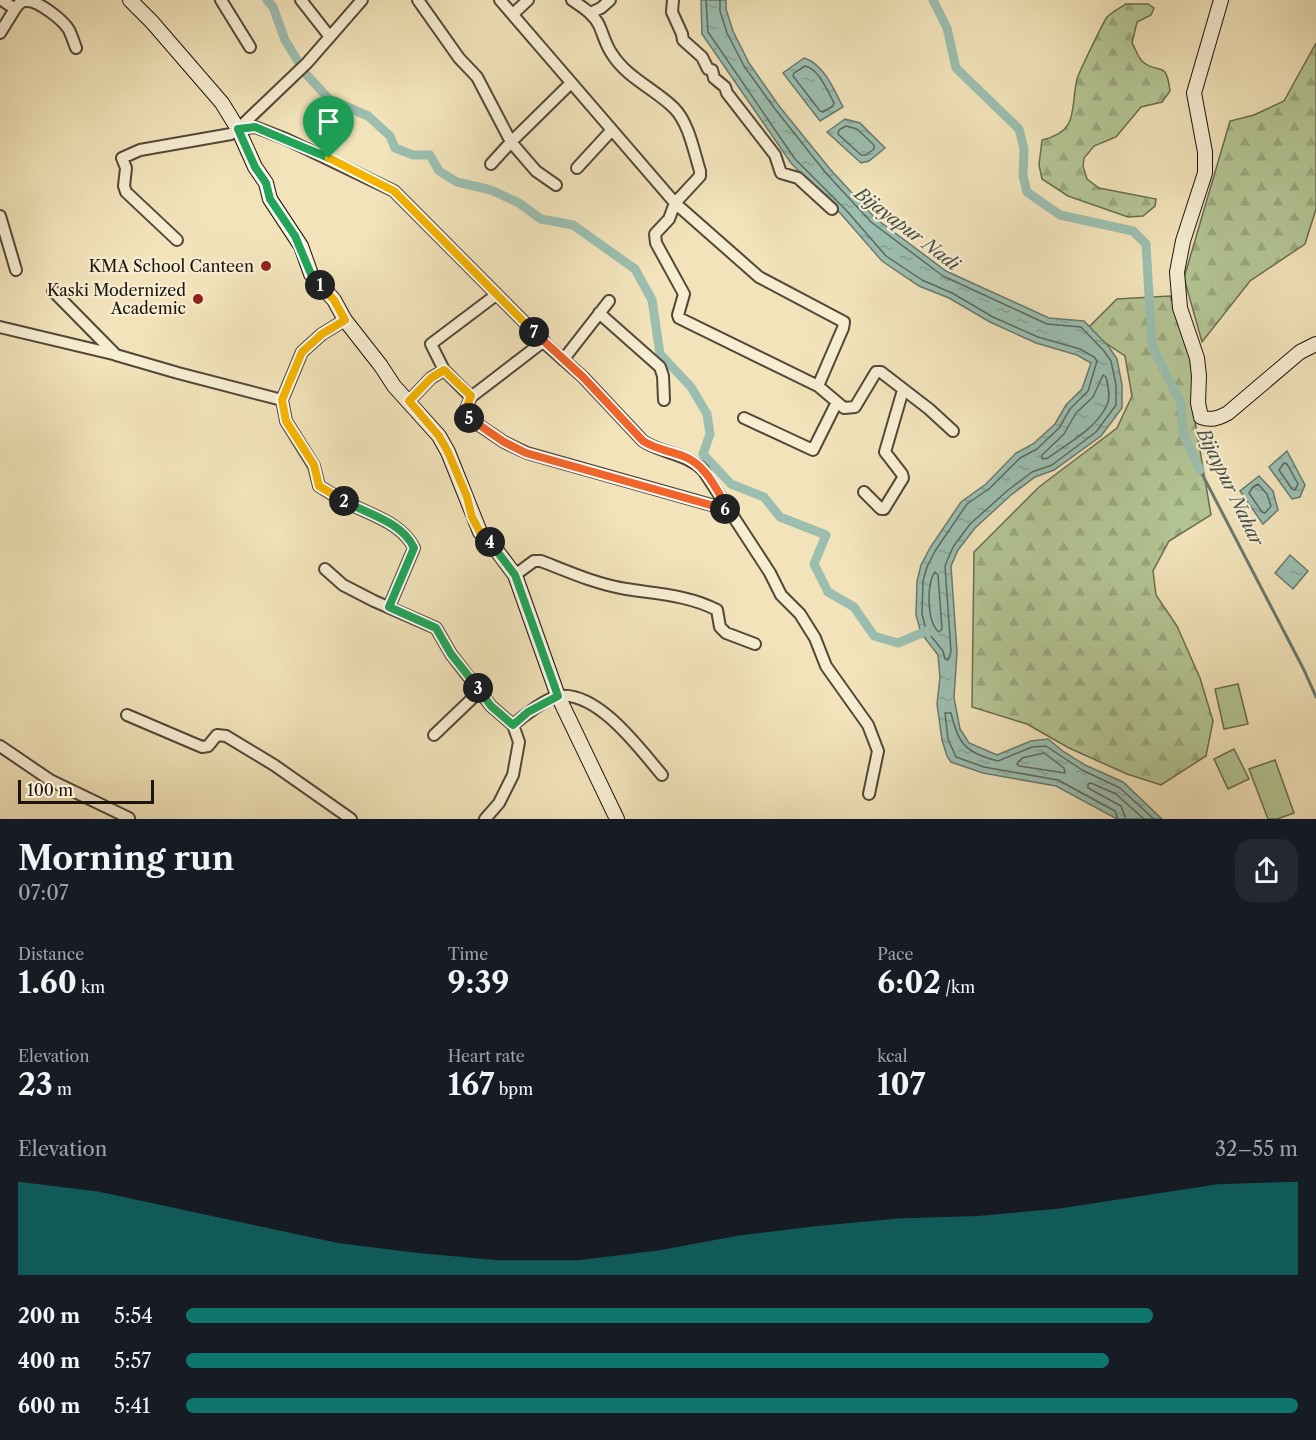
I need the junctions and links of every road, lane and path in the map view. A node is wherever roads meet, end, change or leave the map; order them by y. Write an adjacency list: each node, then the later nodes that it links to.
1 (2, 0): 13 (street)
2 (130, 0): 21 (main road)
3 (221, 0): 18 (street)
4 (301, 0): 17 (street)
5 (362, 0): 17 (street)
6 (418, 0): 23 (street)
7 (500, 0): 15 (street)
8 (528, 0): 15 (street)
9 (572, 0): 14 (street)
10 (610, 0): 14 (street)
11 (673, 0): 28 (street)
12 (1221, 0): 39 (main road)
13 (15, 9): 16 (street); 19 (street)
14 (590, 13): 27 (street)
15 (513, 14): 20 (street)
16 (0, 33)
17 (330, 37): 21 (street)
18 (250, 47)
19 (76, 48)
20 (571, 83): 22 (street); 23 (street)
21 (238, 129): 30 (street); 33 (street); 36 (main road)
22 (611, 131): 25 (street); 27 (street)
23 (511, 142): 24 (street); 26 (street)
24 (491, 164)
25 (578, 168)
26 (556, 185)
27 (675, 203): 43 (street); 43 (street)
28 (832, 209)
29 (0, 216): 31 (street)
30 (177, 240)
31 (16, 270)
32 (53, 291): 40 (street)
33 (496, 295): 38 (street); 42 (street)
34 (609, 301): 35 (street)
35 (599, 313): 41 (street); 47 (street)
36 (345, 320): 46 (street); 48 (main road)
37 (0, 327): 40 (street)
38 (544, 341): 41 (street); 45 (street)
39 (1316, 344)
40 (116, 355): 46 (street)
41 (563, 360): 53 (street)
42 (444, 370): 45 (street); 48 (street)
43 (818, 386): 49 (street)
44 (903, 390): 49 (street); 51 (street); 52 (street)
45 (471, 396): 53 (street)
46 (282, 400): 56 (street)
47 (664, 400)
48 (409, 401): 55 (main road)
49 (837, 402): 50 (street)
50 (744, 418)
51 (954, 431)
52 (864, 492)
53 (729, 510): 65 (street)
54 (325, 569): 56 (street)
55 (515, 575): 57 (street); 59 (main road)
56 (389, 607): 58 (street)
57 (755, 644)
58 (480, 691): 61 (street); 62 (street)
59 (558, 696): 61 (street); 64 (street); 69 (main road)
60 (127, 715): 67 (street)
61 (513, 725): 68 (street)
62 (434, 735)
63 (0, 746): 66 (street)
64 (662, 775)
65 (869, 794)
66 (129, 818)
67 (351, 819)
68 (485, 819)
69 (617, 819)

